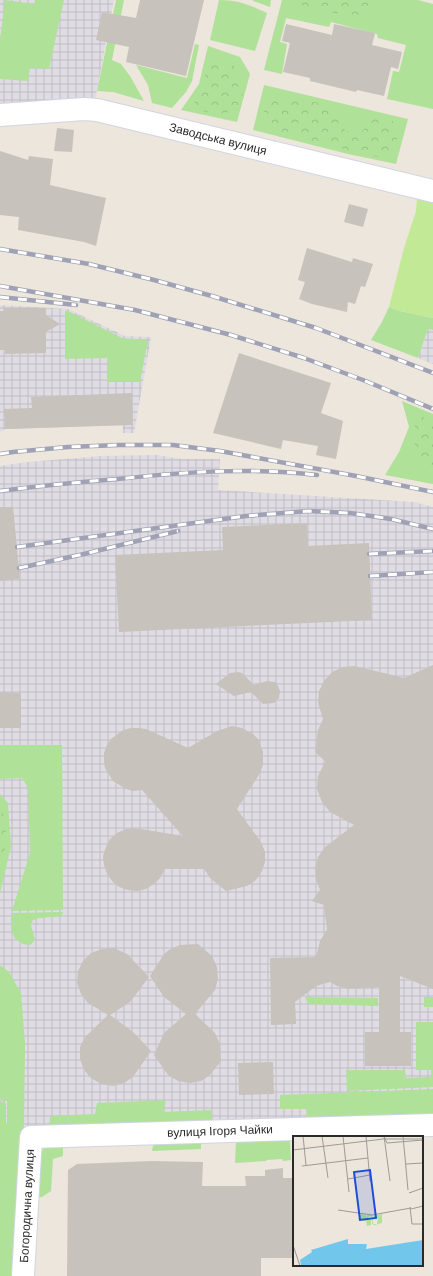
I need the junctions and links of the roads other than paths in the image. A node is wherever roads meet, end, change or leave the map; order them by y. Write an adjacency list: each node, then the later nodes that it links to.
1 (0, 115): 2 (street, Заводська вулиця)
2 (433, 191)
3 (433, 1125): 4 (street, вулиця Ігоря Чайки)
4 (31, 1137): 5 (street, Богородична вулиця)
5 (23, 1276)

